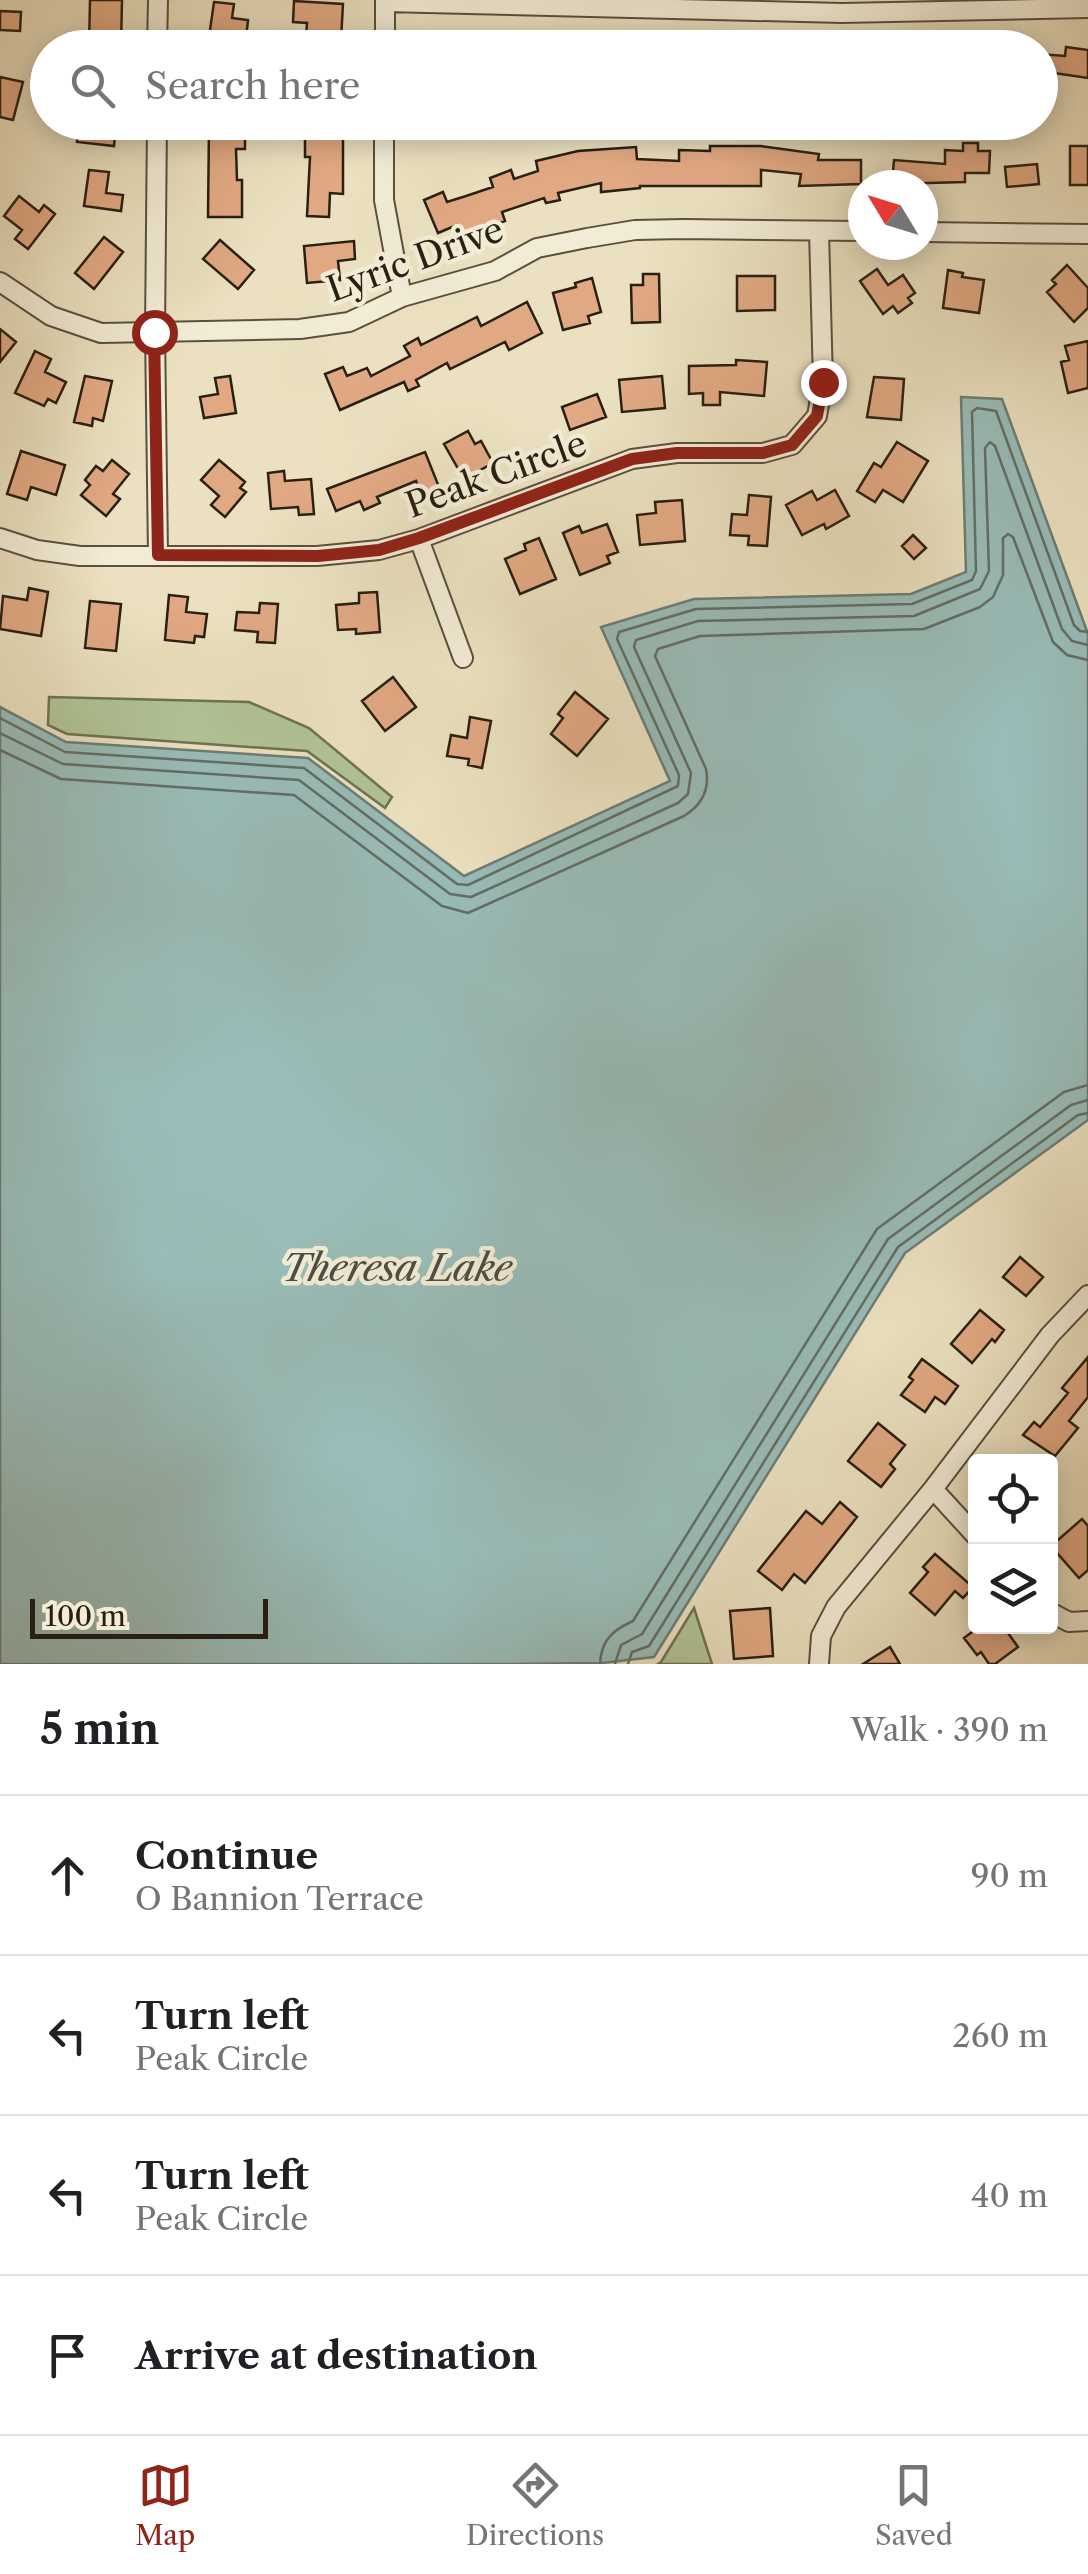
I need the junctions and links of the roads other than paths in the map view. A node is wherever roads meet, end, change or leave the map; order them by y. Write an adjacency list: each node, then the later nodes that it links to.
1 (158, 0): 4 (street)
2 (385, 1): 3 (street); 5 (street)
3 (1088, 8)
4 (157, 30)
5 (385, 30)
6 (156, 140): 14 (street)
7 (384, 140): 13 (street)
8 (819, 231): 9 (street, Lyric Drive); 13 (street, Lyric Drive); 16 (street, Peak Circle)
9 (848, 232)
10 (938, 232): 11 (street)
11 (1088, 234)
12 (0, 282): 14 (street, Lyric Drive)
13 (402, 298): 14 (street, Lyric Drive)
14 (154, 332): 17 (street)
15 (0, 538): 17 (street, Peak Circle)
16 (419, 538): 17 (street, Peak Circle); 18 (street)
17 (158, 555)
18 (463, 658)
19 (1088, 1295): 20 (street)
20 (933, 1489): 21 (street); 24 (street)
21 (968, 1527)
22 (1058, 1616): 23 (street)
23 (1088, 1621)
24 (819, 1664)

